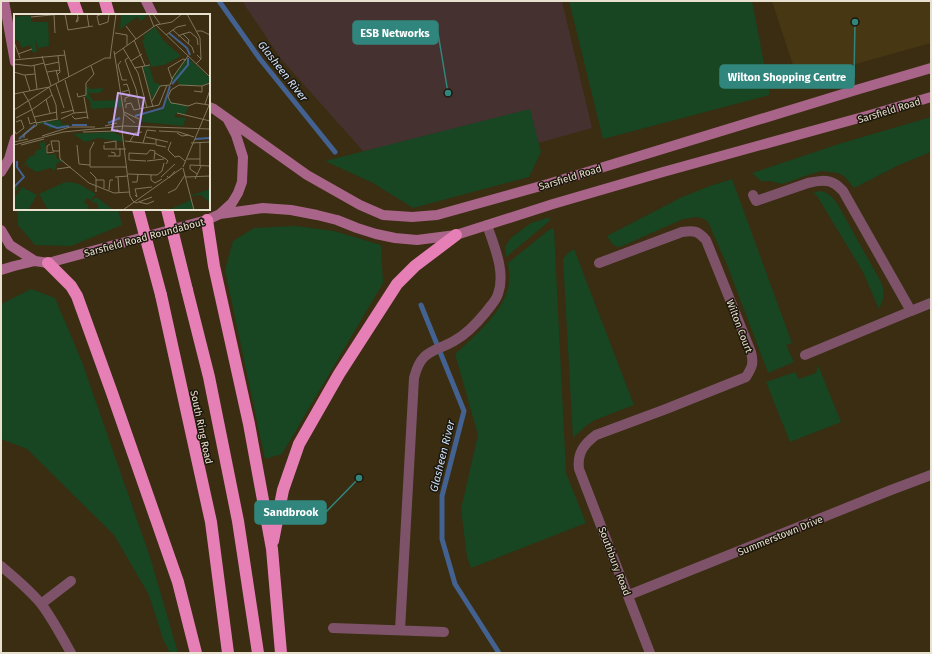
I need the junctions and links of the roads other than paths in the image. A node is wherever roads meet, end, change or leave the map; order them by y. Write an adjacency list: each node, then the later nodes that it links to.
1 (4, 1): 8 (main road)
2 (74, 1): 5 (highway)
3 (105, 1): 6 (highway)
4 (146, 1): 7 (main road)
5 (78, 14)
6 (109, 14)
7 (152, 14)
8 (14, 56)
9 (931, 68): 12 (main road, Sarsfield Road)
10 (931, 97): 21 (main road, Sarsfield Road)
11 (210, 107): 12 (main road)
12 (227, 118): 19 (main road, Sarsfield Road Roundabout)
13 (14, 145): 14 (main road)
14 (12, 156): 15 (main road)
15 (1, 172)
16 (753, 195): 29 (street)
17 (138, 210): 43 (highway, South Ring Road, bridge)
18 (167, 210): 44 (highway, South Ring Road, bridge)
19 (220, 214): 20 (main road, Sarsfield Road Roundabout); 23 (main road, Sarsfield Road)
20 (207, 220): 25 (main road, Sarsfield Road Roundabout); 33 (highway)
21 (487, 225): 23 (main road, Sarsfield Road); 39 (street)
22 (1, 230): 24 (main road, Sarsfield Road Roundabout)
23 (456, 235): 33 (highway)
24 (35, 261): 25 (main road, Sarsfield Road Roundabout); 27 (main road)
25 (48, 263): 42 (highway)
26 (599, 263): 31 (street, Wilton Court)
27 (1, 270)
28 (931, 302): 29 (street)
29 (911, 311): 30 (street)
30 (805, 356)
31 (579, 469): 36 (street, Southbury Road)
32 (931, 476): 36 (street, Summerstown Drive)
33 (272, 549): 45 (highway)
34 (1, 566): 37 (street)
35 (71, 581): 37 (street)
36 (629, 595): 46 (street, Southbury Road)
37 (41, 604): 41 (street)
38 (333, 628): 39 (street)
39 (400, 630): 40 (street)
40 (444, 632)
41 (71, 653)
42 (196, 653)
43 (228, 653)
44 (258, 653)
45 (281, 653)
46 (650, 653)

